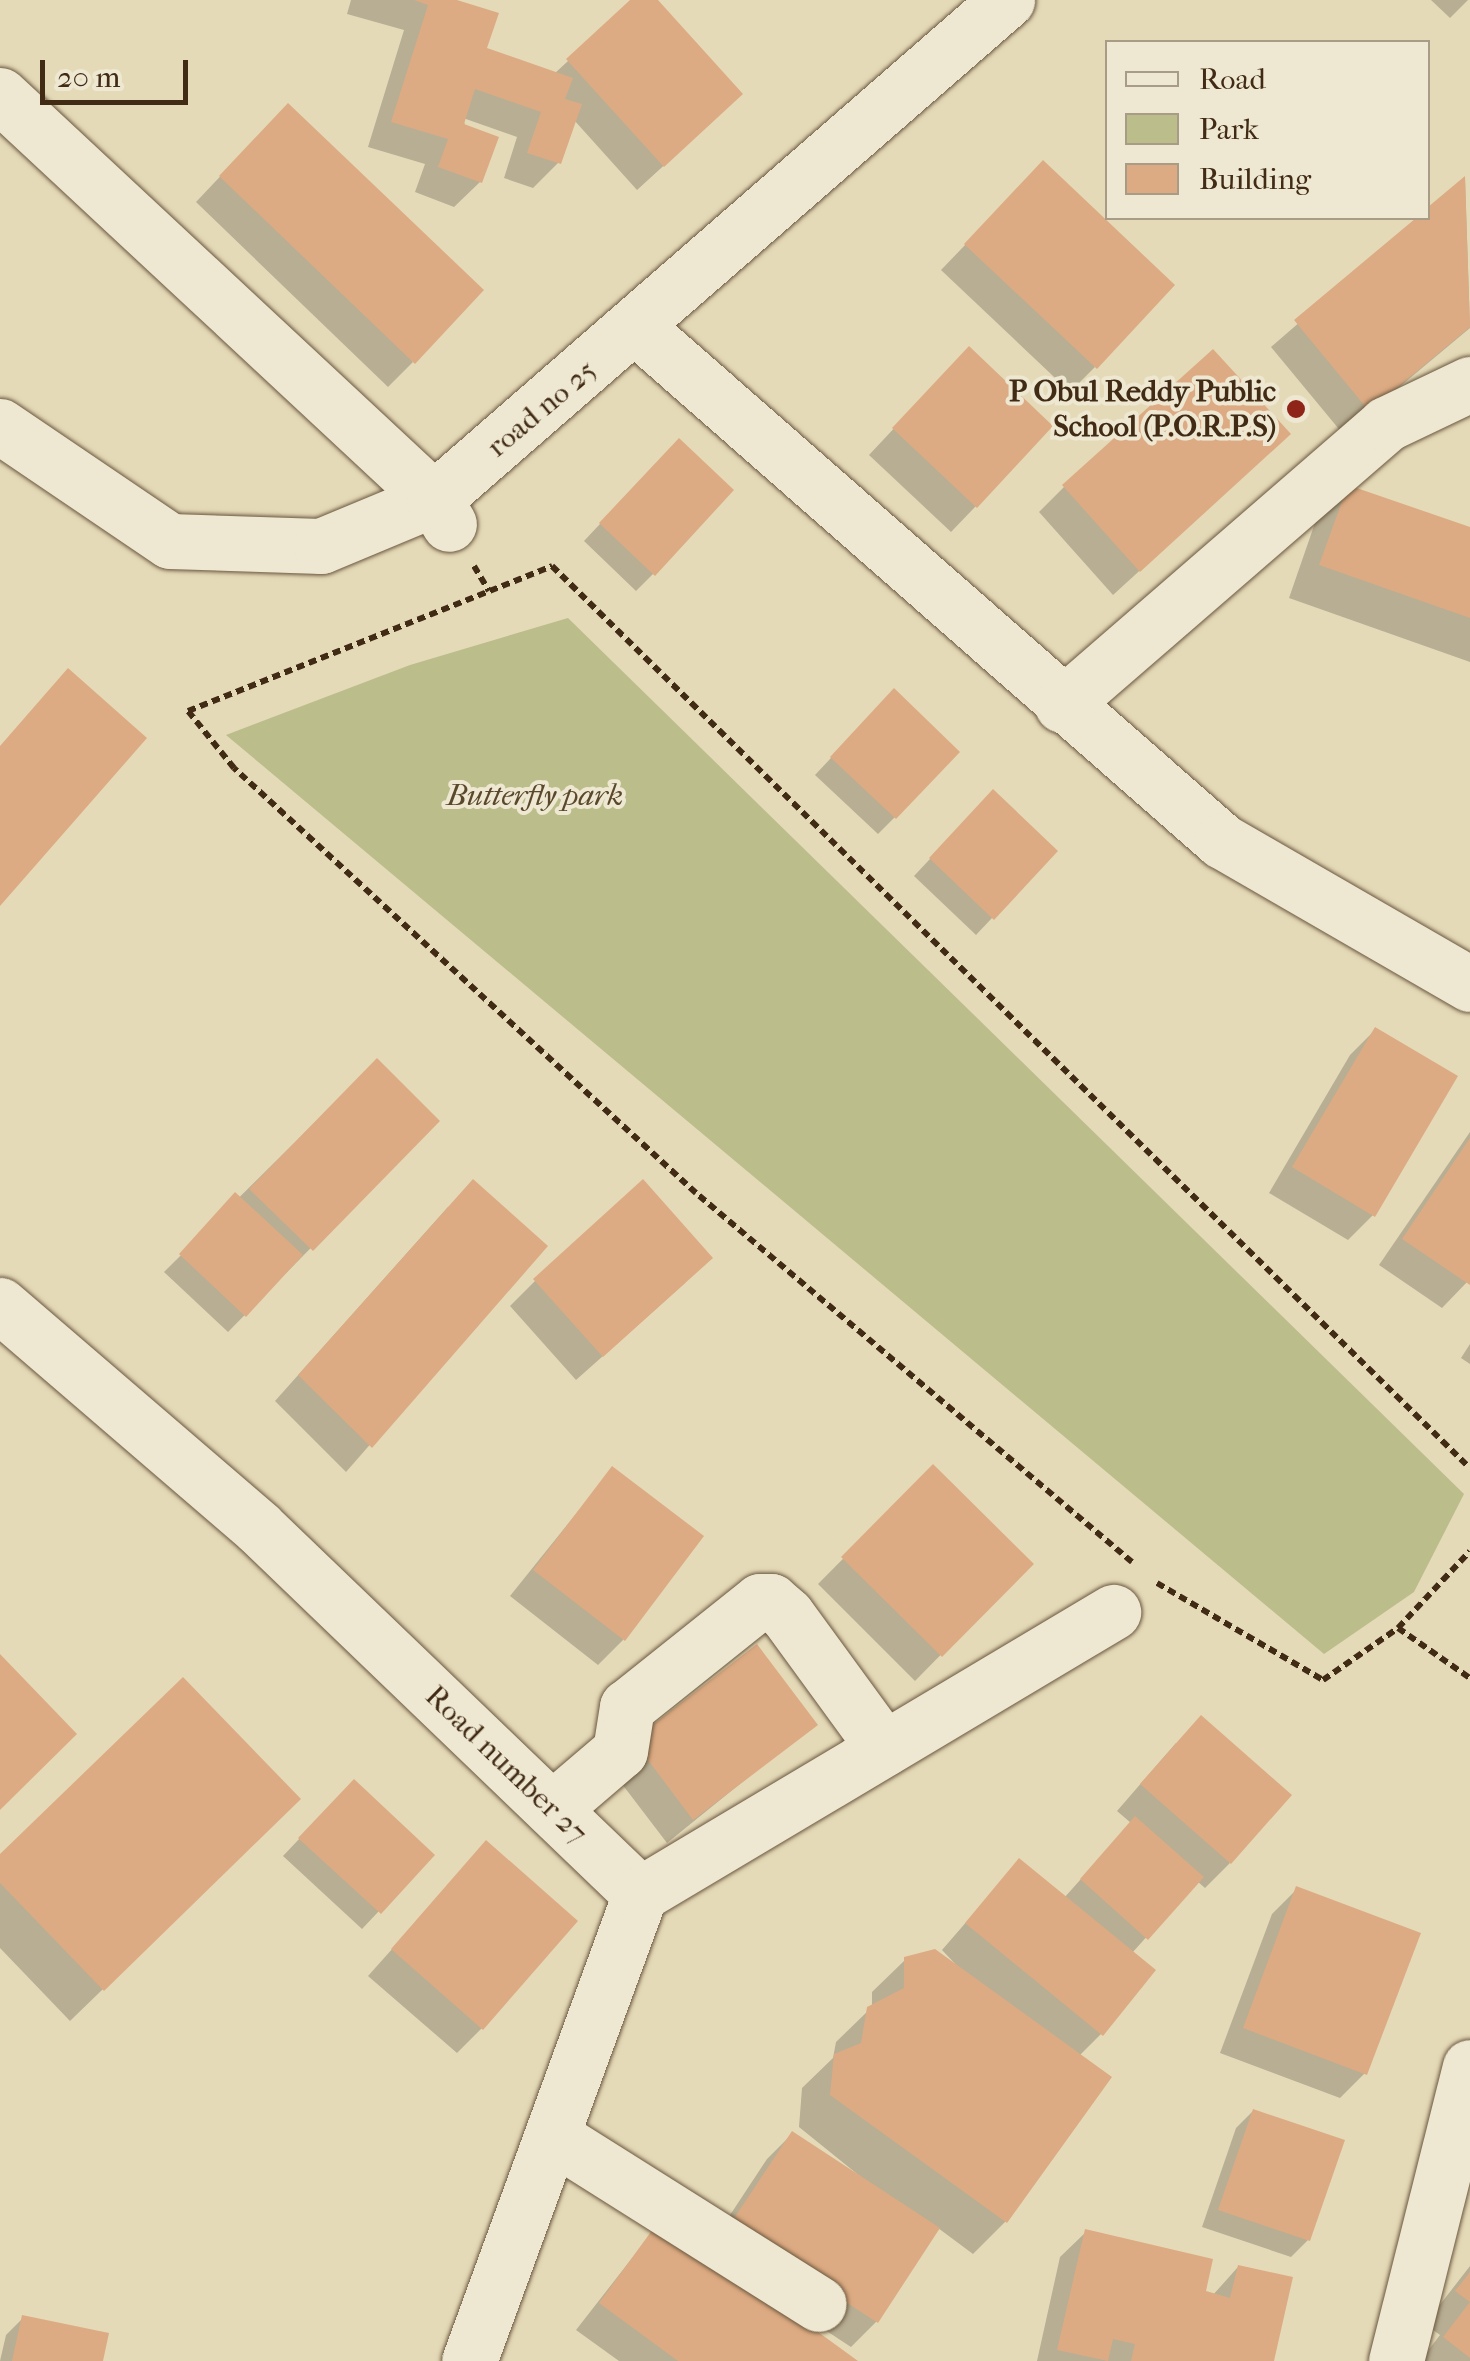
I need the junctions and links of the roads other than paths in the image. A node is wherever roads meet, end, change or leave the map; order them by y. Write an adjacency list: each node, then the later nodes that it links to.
1 (1007, 0): 3 (street, road no 25)
2 (0, 95): 6 (street)
3 (637, 328): 6 (street, road no 25); 7 (street)
4 (1470, 384): 7 (street)
5 (0, 426): 6 (street, road no 25)
6 (442, 512)
7 (1062, 706): 8 (street)
8 (1470, 984)
9 (0, 1305): 12 (street, Road number 27)
10 (1113, 1612): 11 (street)
11 (884, 1748): 12 (street); 13 (street)
12 (552, 1809): 13 (street, Road number 27)
13 (640, 1894): 15 (street)
14 (1470, 2067): 17 (street)
15 (552, 2136): 16 (street); 18 (street)
16 (819, 2304)
17 (1399, 2359)
18 (469, 2361)

